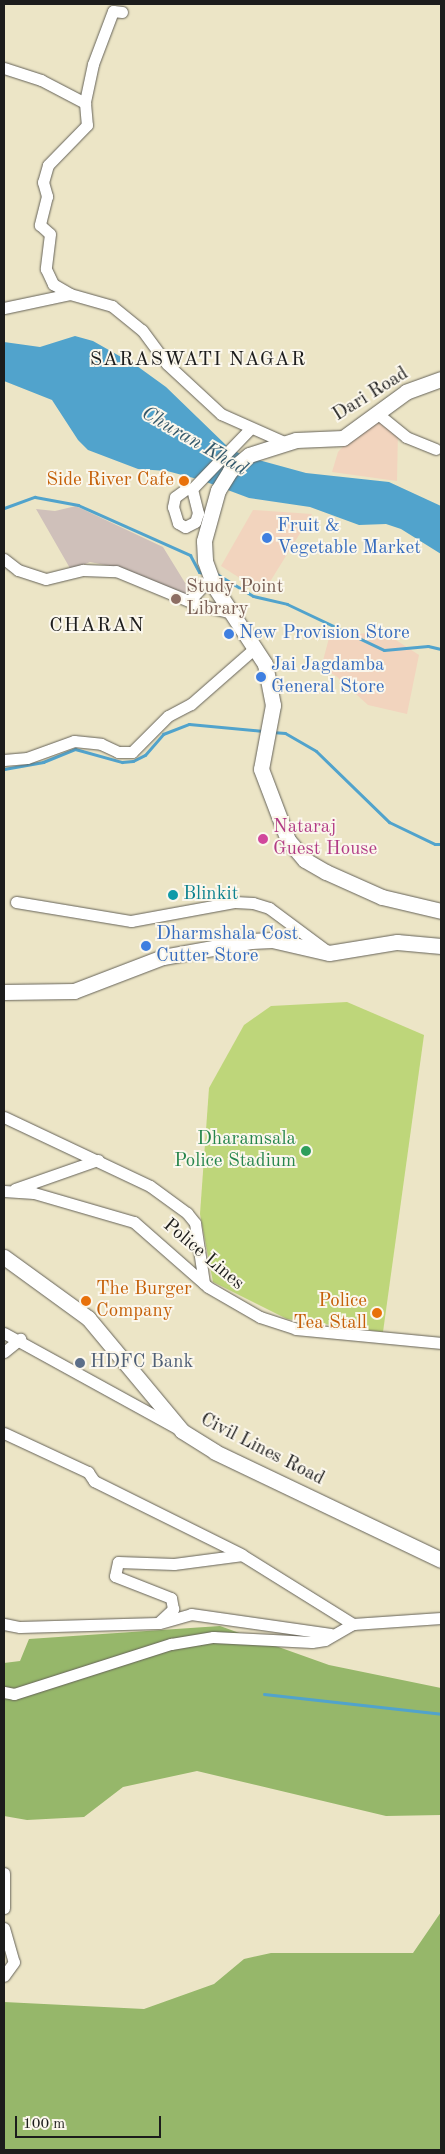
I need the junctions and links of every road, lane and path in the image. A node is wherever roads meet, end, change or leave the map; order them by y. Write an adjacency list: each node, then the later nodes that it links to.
1 (122, 12): 3 (street)
2 (4, 68): 3 (street)
3 (85, 103): 4 (street)
4 (70, 294): 5 (street); 8 (street)
5 (4, 308)
6 (441, 379): 7 (main road, Dari Road)
7 (378, 414): 9 (main road, Dari Road); 10 (street)
8 (250, 429): 9 (street); 11 (street)
9 (284, 442): 13 (main road, Dari Road)
10 (436, 449)
11 (192, 489)
12 (4, 559): 14 (street)
13 (211, 578): 14 (street); 15 (main road)
14 (189, 601): 15 (street)
15 (230, 613): 16 (main road)
16 (256, 647): 17 (street); 19 (main road)
17 (4, 760)
18 (16, 902): 21 (street)
19 (441, 911)
20 (441, 946): 21 (main road)
21 (329, 952): 22 (main road)
22 (4, 992)
23 (4, 1117): 24 (street)
24 (98, 1160): 25 (street); 27 (street)
25 (6, 1192): 27 (street, Police Lines)
26 (4, 1257): 32 (main road, Civil Lines Road)
27 (204, 1283): 30 (street, Police Lines)
28 (4, 1333): 29 (street)
29 (20, 1339): 31 (street); 32 (street)
30 (441, 1343)
31 (4, 1352)
32 (182, 1431): 35 (main road, Civil Lines Road)
33 (4, 1433): 34 (street)
34 (242, 1555): 37 (street); 39 (street)
35 (441, 1560)
36 (441, 1618): 39 (street)
37 (158, 1623): 38 (street); 40 (street)
38 (4, 1624)
39 (353, 1624): 40 (street)
40 (331, 1634): 41 (street)
41 (4, 1692)
42 (4, 1873): 43 (street)
43 (4, 1908)
44 (4, 1928): 45 (street)
45 (4, 1976)

